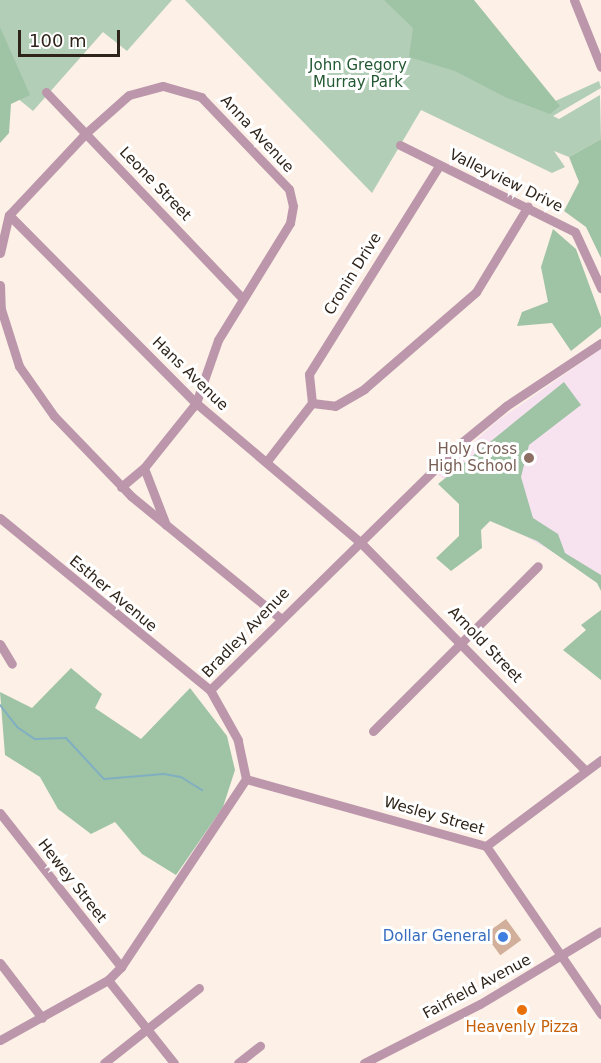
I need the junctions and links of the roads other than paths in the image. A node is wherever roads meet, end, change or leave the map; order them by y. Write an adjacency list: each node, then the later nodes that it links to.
1 (574, 0): 2 (street)
2 (598, 45): 3 (street)
3 (601, 67)
4 (46, 92): 5 (street, Leone Street)
5 (86, 133): 9 (street, Anna Avenue); 13 (street, Leone Street); 13 (street, Anna Avenue)
6 (400, 145): 7 (street, Valleyview Drive)
7 (439, 166): 8 (street, Valleyview Drive); 15 (street, Cronin Drive)
8 (528, 206): 12 (street, Valleyview Drive); 15 (street)
9 (9, 215): 10 (street, Anna Avenue); 16 (street, Hans Avenue)
10 (0, 253)
11 (0, 285): 19 (street)
12 (601, 288)
13 (242, 298): 16 (street, Anna Avenue)
14 (601, 343): 22 (street, Bradley Avenue)
15 (312, 403): 17 (street)
16 (196, 404): 17 (street, Hans Avenue); 18 (street, Anna Avenue)
17 (267, 461): 22 (street, Hans Avenue)
18 (144, 468): 19 (street, Anna Avenue); 21 (street)
19 (121, 487): 21 (street)
20 (0, 518): 28 (street, Esther Avenue)
21 (166, 525): 24 (street)
22 (361, 543): 24 (street, Bradley Avenue); 25 (street, Arnold Street)
23 (538, 566): 25 (street)
24 (280, 618): 28 (street, Bradley Avenue)
25 (461, 641): 29 (street); 31 (street, Arnold Street)
26 (0, 644): 27 (street)
27 (12, 664)
28 (210, 690): 32 (street, Bradley Avenue)
29 (373, 731)
30 (601, 760): 31 (street)
31 (585, 770): 34 (street)
32 (246, 779): 34 (street, Wesley Street); 38 (street)
33 (0, 813): 38 (street, Hewey Street)
34 (486, 846): 36 (street, Wesley Street)
35 (601, 931): 36 (street, Fairfield Avenue)
36 (564, 957): 41 (street, Wesley Street); 49 (street, Fairfield Avenue)
37 (0, 963): 42 (street)
38 (121, 967): 39 (street)
39 (108, 980): 42 (street); 43 (street)
40 (199, 988): 43 (street)
41 (601, 1014)
42 (42, 1018): 44 (street)
43 (145, 1027): 46 (street); 47 (street)
44 (0, 1040)
45 (260, 1046): 48 (street)
46 (104, 1063)
47 (174, 1063)
48 (238, 1063)
49 (364, 1063)

